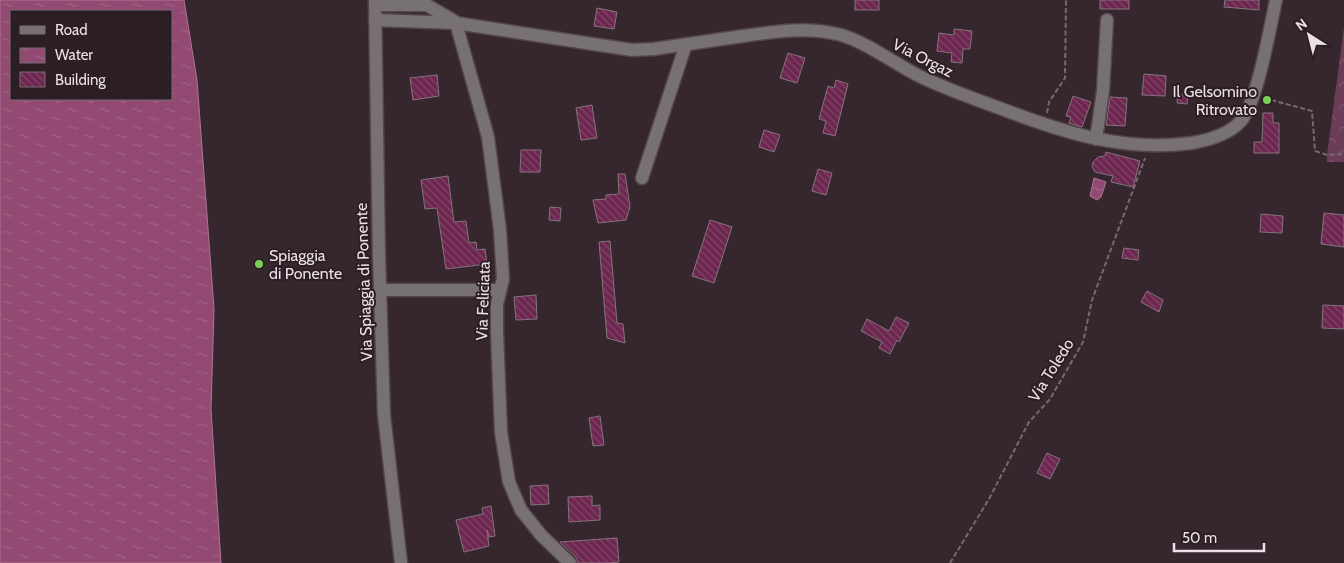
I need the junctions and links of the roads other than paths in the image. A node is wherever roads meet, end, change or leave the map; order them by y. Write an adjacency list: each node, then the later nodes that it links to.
1 (1276, 0): 8 (street, Via Orgaz)
2 (375, 2): 3 (street); 4 (street, Via Spiaggia di Ponente)
3 (422, 3): 6 (street)
4 (375, 20): 6 (street); 10 (street, Via Spiaggia di Ponente)
5 (1107, 20): 8 (street)
6 (456, 22): 7 (street, Via Orgaz); 11 (street, Via Feliciata)
7 (686, 44): 8 (street, Via Orgaz); 9 (street)
8 (1096, 139)
9 (642, 178)
10 (380, 290): 11 (street); 12 (street, Via Spiaggia di Ponente)
11 (500, 290): 13 (street, Via Feliciata)
12 (400, 563)
13 (570, 563)

